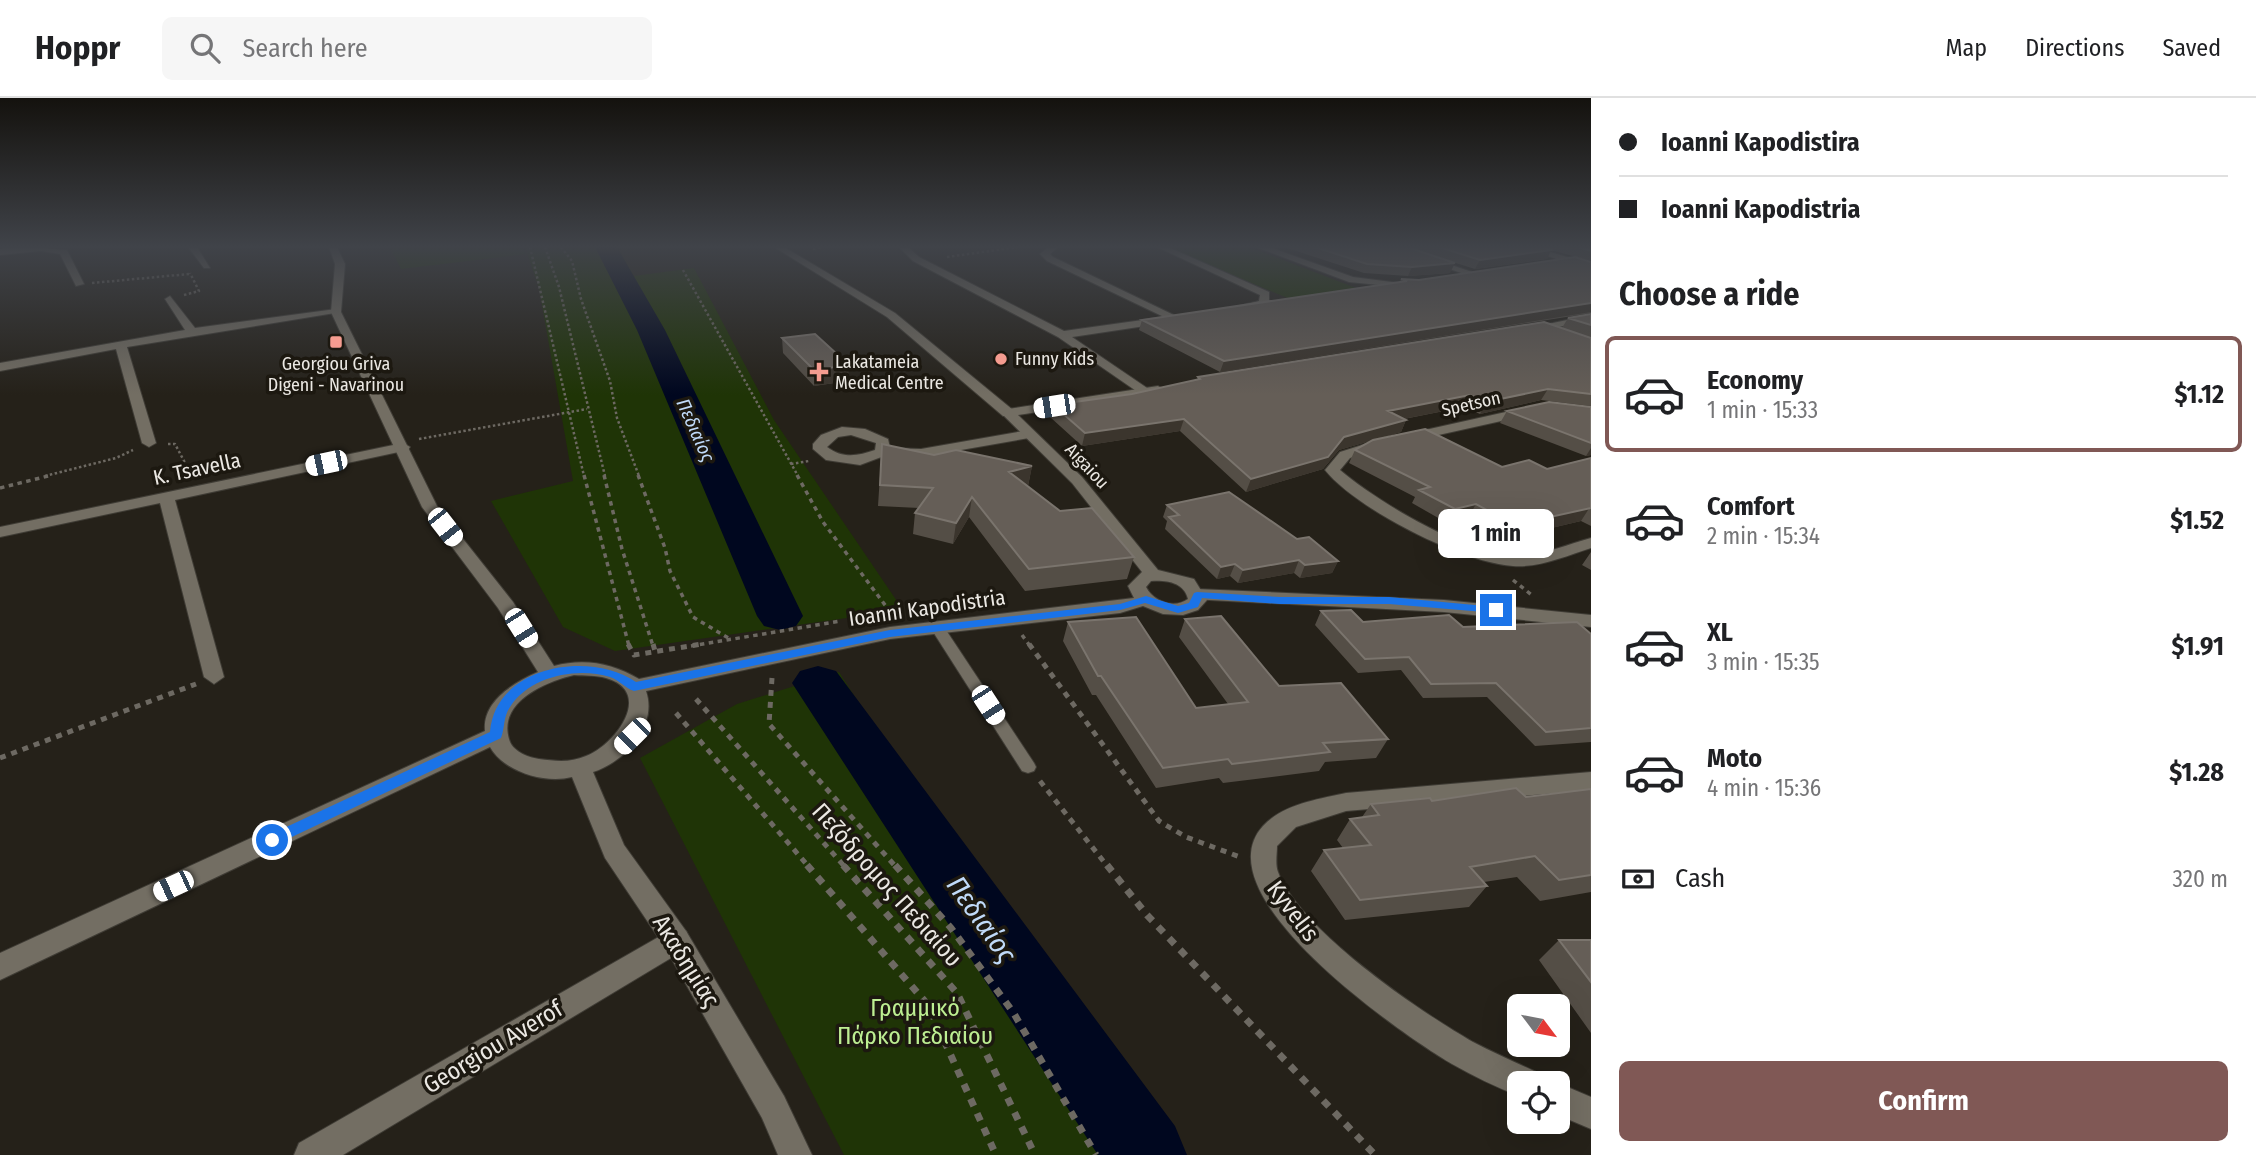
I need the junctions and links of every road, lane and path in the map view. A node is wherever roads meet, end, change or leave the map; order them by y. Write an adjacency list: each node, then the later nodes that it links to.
1 (180, 296): 11 (path)
2 (337, 296): 13 (street)
3 (542, 296): 28 (path)
4 (561, 296): 27 (path)
5 (580, 296): 49 (path)
6 (698, 296): 43 (path)
7 (860, 296): 29 (street, Aigaiou)
8 (988, 296): 20 (street)
9 (1129, 296): 15 (street)
10 (1265, 296): 12 (street)
11 (170, 299): 19 (street)
12 (1229, 310)
13 (336, 312): 19 (street); 32 (street)
14 (1189, 316): 15 (street)
15 (1175, 318): 20 (street)
16 (1591, 318): 17 (street)
17 (1541, 327): 18 (street); 21 (street)
18 (1514, 331)
19 (192, 332): 22 (street)
20 (1062, 335): 25 (street)
21 (1566, 336)
22 (121, 345): 23 (street); 31 (street)
23 (0, 368)
24 (1169, 388): 25 (street)
25 (1147, 392): 29 (street)
26 (1542, 407): 39 (street, Spetson)
27 (587, 409): 28 (path); 50 (path)
28 (571, 412): 32 (path); 50 (path)
29 (1008, 413): 30 (street, Aigaiou)
30 (1029, 433): 33 (street); 40 (street, Aigaiou)
31 (149, 443): 34 (path); 35 (path)
32 (402, 444): 35 (street, K. Tsavella); 51 (street)
33 (882, 452)
34 (0, 488)
35 (199, 490): 36 (street, K. Tsavella)
36 (166, 496): 37 (street, K. Tsavella); 52 (street)
37 (0, 532)
38 (1591, 542): 39 (street)
39 (1482, 555): 44 (path)
40 (1153, 575): 41 (street); 42 (street)
41 (1197, 595): 42 (street); 44 (street)
42 (1146, 600): 47 (street, Ioanni Kapodistria)
43 (878, 615)
44 (1559, 616): 46 (street)
45 (854, 619): 49 (path)
46 (1591, 621)
47 (937, 627): 54 (street, Ioanni Kapodistria); 60 (lane)
48 (1021, 633): 62 (path)
49 (731, 640): 50 (path)
50 (655, 651)
51 (549, 674): 54 (street); 57 (street)
52 (214, 677): 58 (path)
53 (772, 678): 72 (path)
54 (634, 687): 59 (street)
55 (696, 699): 71 (path, Πεζόδρομος Πεδιαίου)
56 (676, 713): 70 (path)
57 (496, 735): 59 (street); 64 (street)
58 (0, 758)
59 (579, 767): 63 (street, Ακαδημίας)
60 (1028, 767): 73 (path)
61 (1591, 781): 62 (street, Kyvelis)
62 (1261, 865): 65 (street, Kyvelis)
63 (676, 940): 68 (street, Georgiou Averof); 69 (street, Ακαδημίας)
64 (0, 967)
65 (1507, 1074)
66 (1570, 1104): 67 (street)
67 (1591, 1113)
68 (311, 1155)
69 (795, 1155)
70 (996, 1155)
71 (1035, 1155)
72 (1096, 1155)
73 (1375, 1155)

